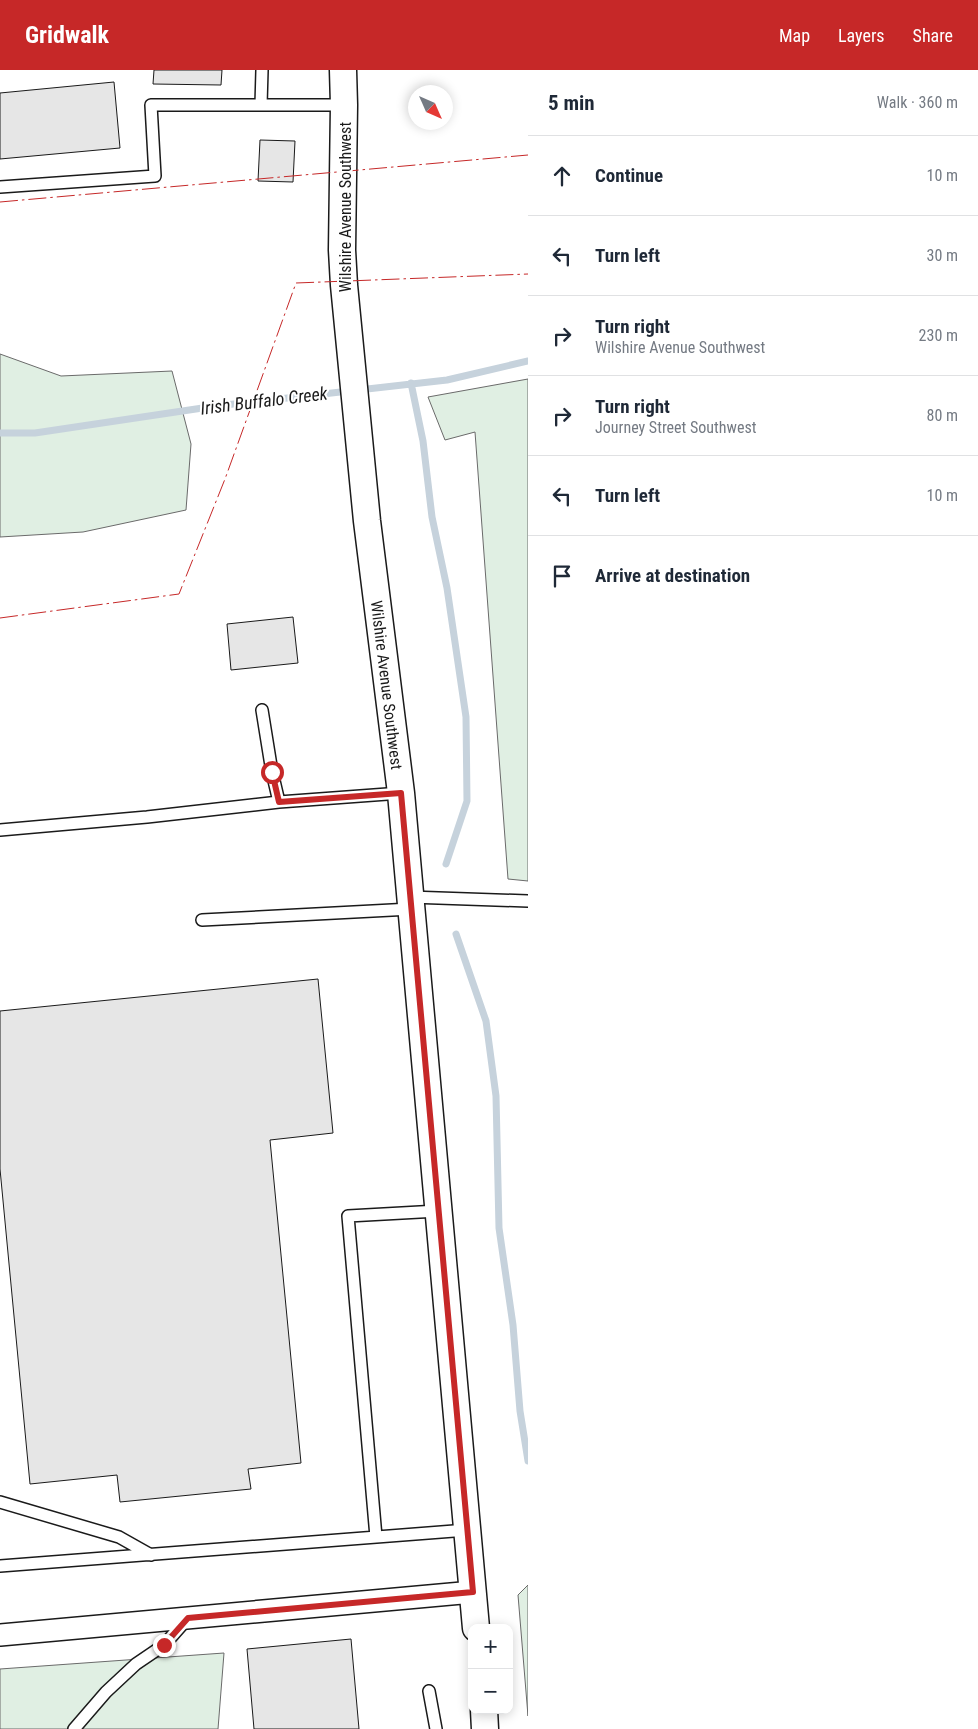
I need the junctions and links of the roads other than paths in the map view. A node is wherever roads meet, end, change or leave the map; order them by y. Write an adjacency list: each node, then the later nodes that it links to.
1 (262, 70): 3 (lane)
2 (343, 70): 4 (street, Wilshire Avenue Southwest)
3 (260, 105): 4 (lane); 5 (lane)
4 (344, 105): 7 (street, Wilshire Avenue Southwest)
5 (0, 187)
6 (262, 710): 8 (lane)
7 (401, 793): 8 (lane); 11 (street, Wilshire Avenue Southwest)
8 (279, 802): 9 (lane)
9 (0, 830)
10 (528, 901): 11 (lane)
11 (410, 903): 12 (lane); 13 (street, Wilshire Avenue Southwest)
12 (202, 920)
13 (438, 1211): 15 (street, Wilshire Avenue Southwest); 16 (lane)
14 (0, 1502): 17 (lane)
15 (467, 1530): 16 (lane); 19 (street, Wilshire Avenue Southwest)
16 (376, 1537): 17 (lane)
17 (151, 1556): 18 (lane)
18 (0, 1566)
19 (473, 1592): 20 (street); 21 (street, Wilshire Avenue Southwest)
20 (188, 1618): 22 (street); 25 (lane)
21 (476, 1624)
22 (0, 1635)
23 (430, 1691): 26 (lane)
24 (484, 1714): 27 (street)
25 (74, 1729)
26 (436, 1729)
27 (485, 1729)

